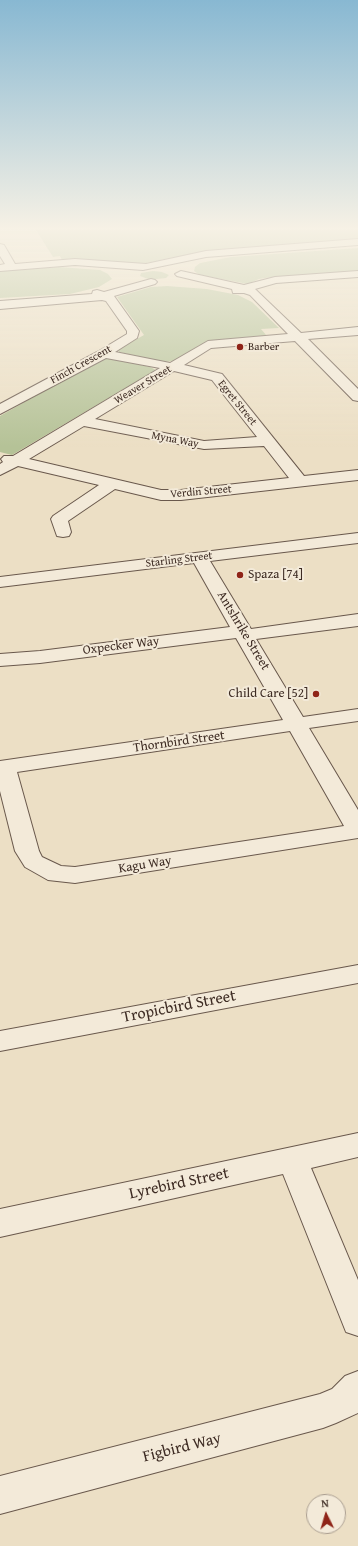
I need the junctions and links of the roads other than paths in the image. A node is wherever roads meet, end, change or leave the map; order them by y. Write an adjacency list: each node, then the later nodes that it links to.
1 (28, 302): 4 (street)
2 (112, 302): 7 (street, Finch Crescent)
3 (262, 302): 6 (street)
4 (0, 304)
5 (358, 331): 6 (street, Weaver Street)
6 (297, 336): 8 (street, Weaver Street); 10 (street)
7 (104, 354): 8 (street, Egret Street); 12 (street, Finch Crescent)
8 (171, 368): 13 (street, Weaver Street); 14 (street, Egret Street)
9 (350, 372): 10 (street)
10 (334, 373): 11 (street)
11 (358, 397)
12 (0, 410)
13 (83, 421): 14 (street, Myna Way); 16 (street, Weaver Street)
14 (268, 441): 19 (street, Egret Street)
15 (0, 456): 16 (street, Verdin Street)
16 (16, 461): 17 (street, Weaver Street); 20 (street, Verdin Street)
17 (0, 470)
18 (358, 475): 19 (street, Verdin Street)
19 (300, 482): 20 (street, Verdin Street)
20 (111, 484): 21 (street)
21 (63, 532)
22 (358, 538): 23 (street, Starling Street)
23 (199, 557): 24 (street, Starling Street); 26 (street, Antshrike Street)
24 (0, 582)
25 (358, 620): 26 (street, Oxpecker Way)
26 (244, 633): 27 (street, Oxpecker Way); 29 (street, Antshrike Street)
27 (0, 660)
28 (358, 715): 29 (street, Thornbird Street)
29 (298, 724): 30 (street, Thornbird Street); 31 (street, Antshrike Street)
30 (3, 768): 31 (street, Kagu Way)
31 (358, 831)
32 (358, 974): 33 (street, Tropicbird Street)
33 (0, 1041)
34 (358, 1145): 35 (street, Lyrebird Street)
35 (292, 1159): 36 (street, Lyrebird Street); 37 (street)
36 (0, 1223)
37 (358, 1321)
38 (358, 1388): 39 (street, Figbird Way)
39 (0, 1495)

